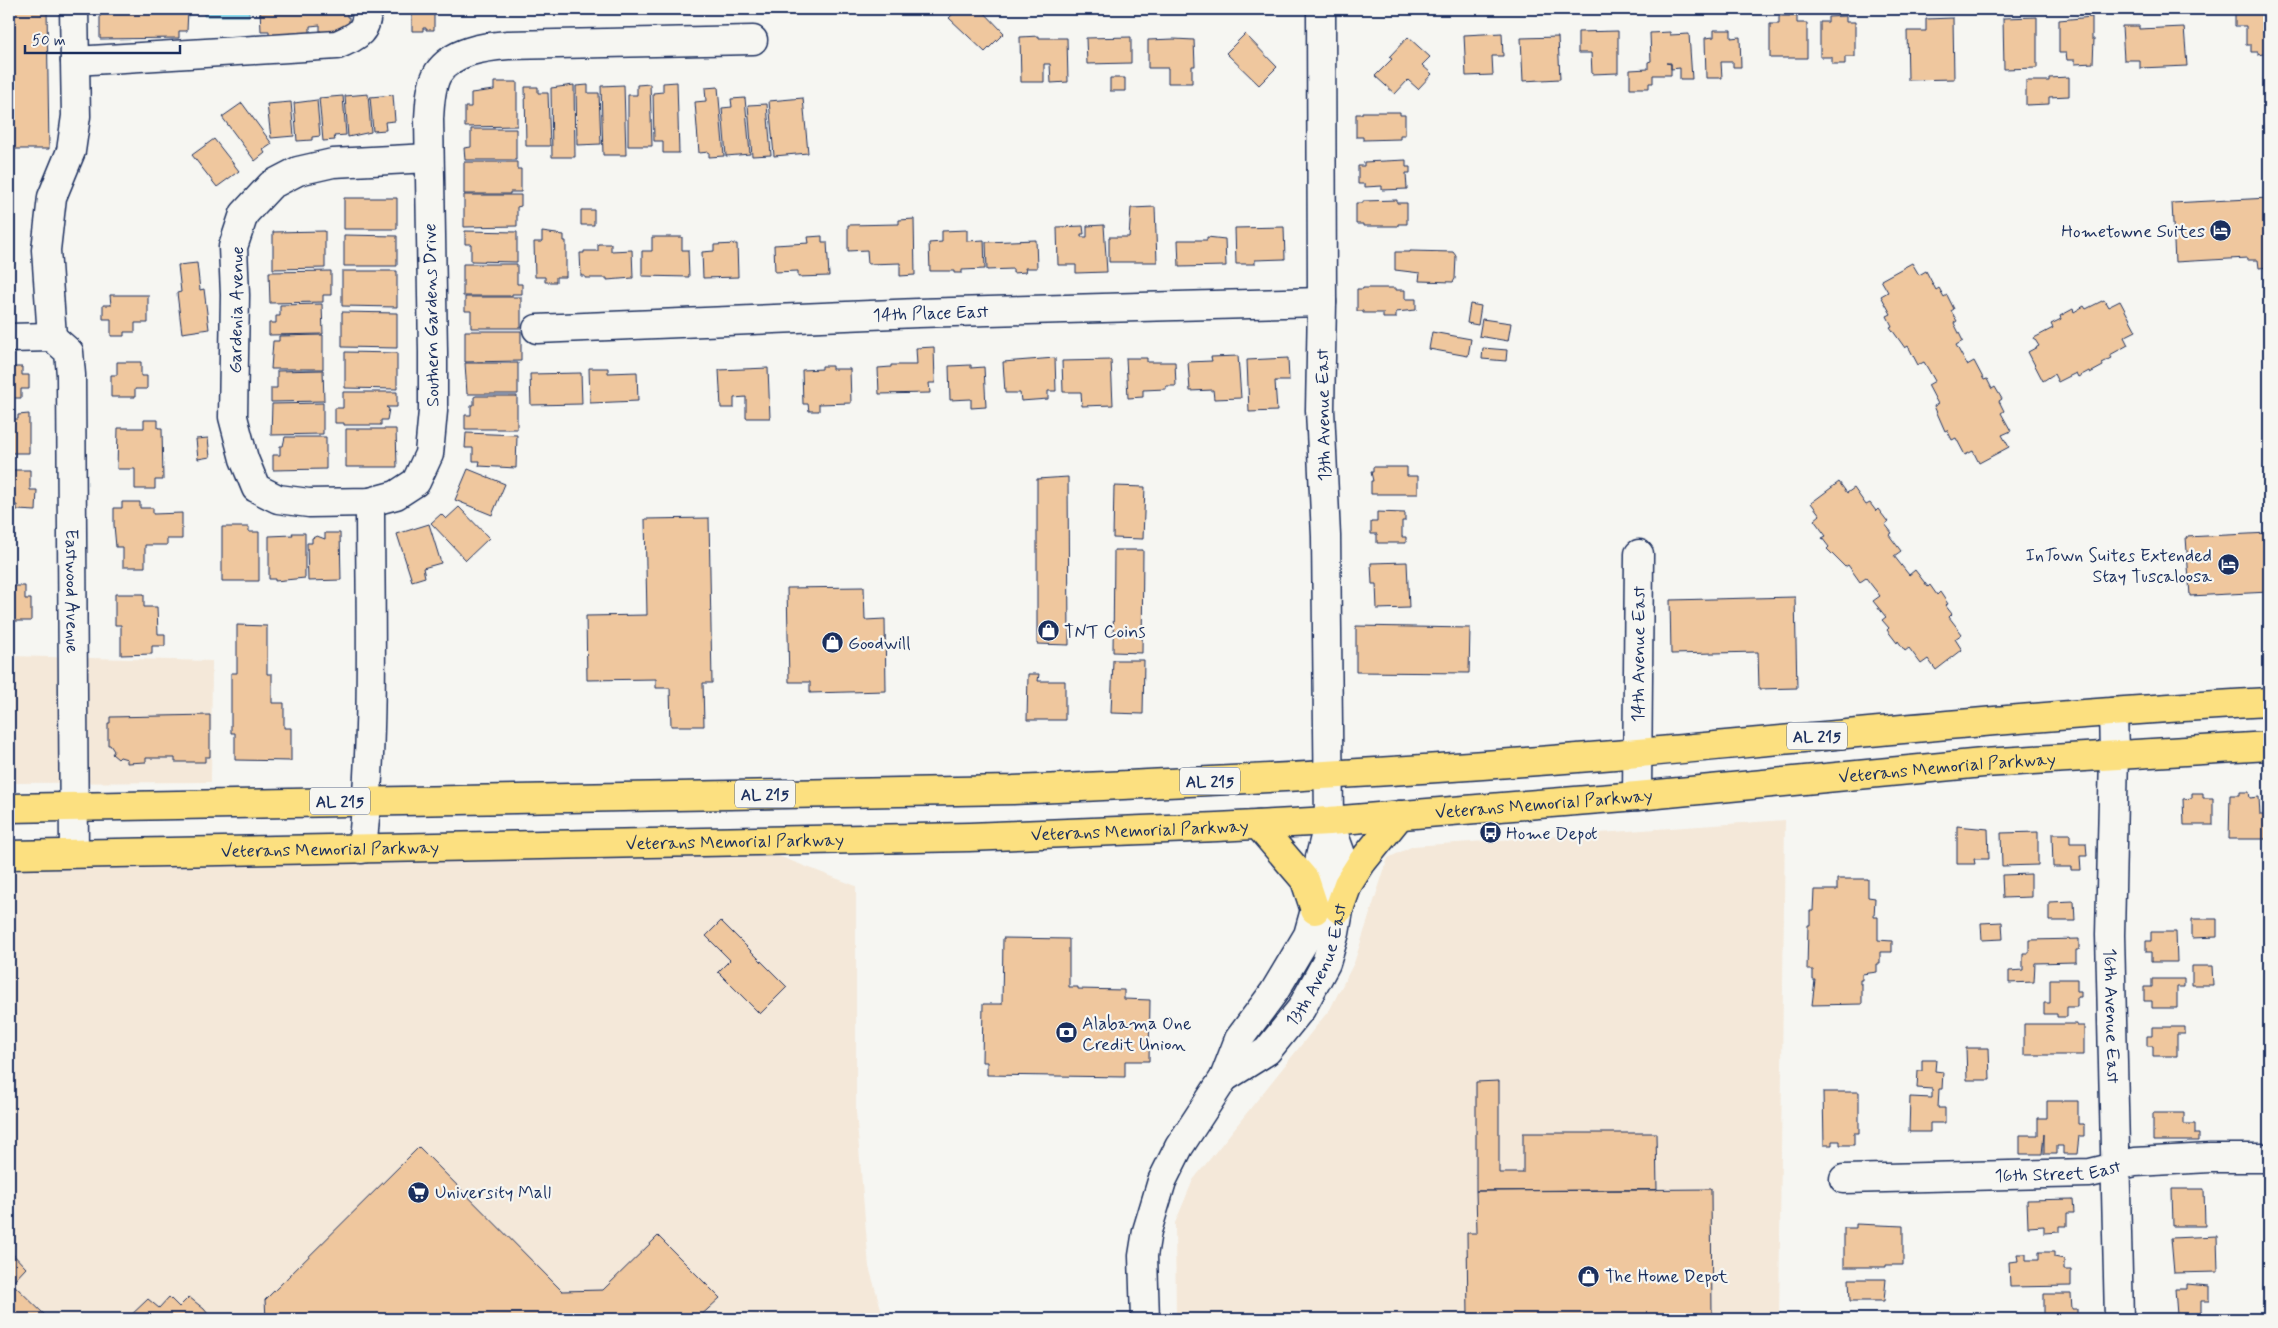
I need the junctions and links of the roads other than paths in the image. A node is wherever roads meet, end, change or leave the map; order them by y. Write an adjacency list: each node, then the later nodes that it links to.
1 (74, 9): 5 (street)
2 (367, 9): 5 (street)
3 (1321, 9): 7 (street, 13th Avenue East)
4 (753, 40): 6 (street, Southern Gardens Drive)
5 (75, 61): 9 (street)
6 (429, 158): 11 (street, Southern Gardens Drive); 11 (street, Gardenia Avenue)
7 (1322, 302): 8 (street, 14th Place East); 18 (street, 13th Avenue East)
8 (538, 328)
9 (52, 337): 10 (street); 21 (street, Eastwood Avenue)
10 (9, 338)
11 (370, 502): 20 (street)
12 (1639, 554): 16 (street, 14th Avenue East)
13 (2269, 702): 14 (main road, AL 215)
14 (2113, 712): 16 (main road, AL 215); 17 (street, 16th Avenue East)
15 (2269, 746): 17 (main road, Veterans Memorial Parkway)
16 (1636, 753): 18 (main road, AL 215); 19 (street, 14th Avenue East)
17 (2114, 754): 19 (main road, Veterans Memorial Parkway); 31 (street, 16th Avenue East)
18 (1328, 774): 20 (main road, AL 215); 24 (street, 13th Avenue East)
19 (1637, 796): 23 (main road, Veterans Memorial Parkway)
20 (368, 800): 21 (main road, AL 215); 26 (street)
21 (73, 807): 22 (main road, AL 215); 27 (street, Eastwood Avenue)
22 (9, 808)
23 (1400, 814): 24 (main road, Veterans Memorial Parkway); 29 (main road)
24 (1329, 821): 25 (main road, Veterans Memorial Parkway); 29 (street, 13th Avenue East)
25 (1258, 825): 26 (main road, Veterans Memorial Parkway); 29 (main road)
26 (362, 849): 27 (main road, Veterans Memorial Parkway)
27 (74, 853): 28 (main road, Veterans Memorial Parkway)
28 (9, 855)
29 (1327, 909): 33 (street, 13th Avenue East)
30 (2269, 1158): 31 (street, 16th Street East)
31 (2114, 1167): 32 (street, 16th Street East); 34 (street, 16th Avenue East)
32 (1844, 1179)
33 (1145, 1319)
34 (2119, 1319)

